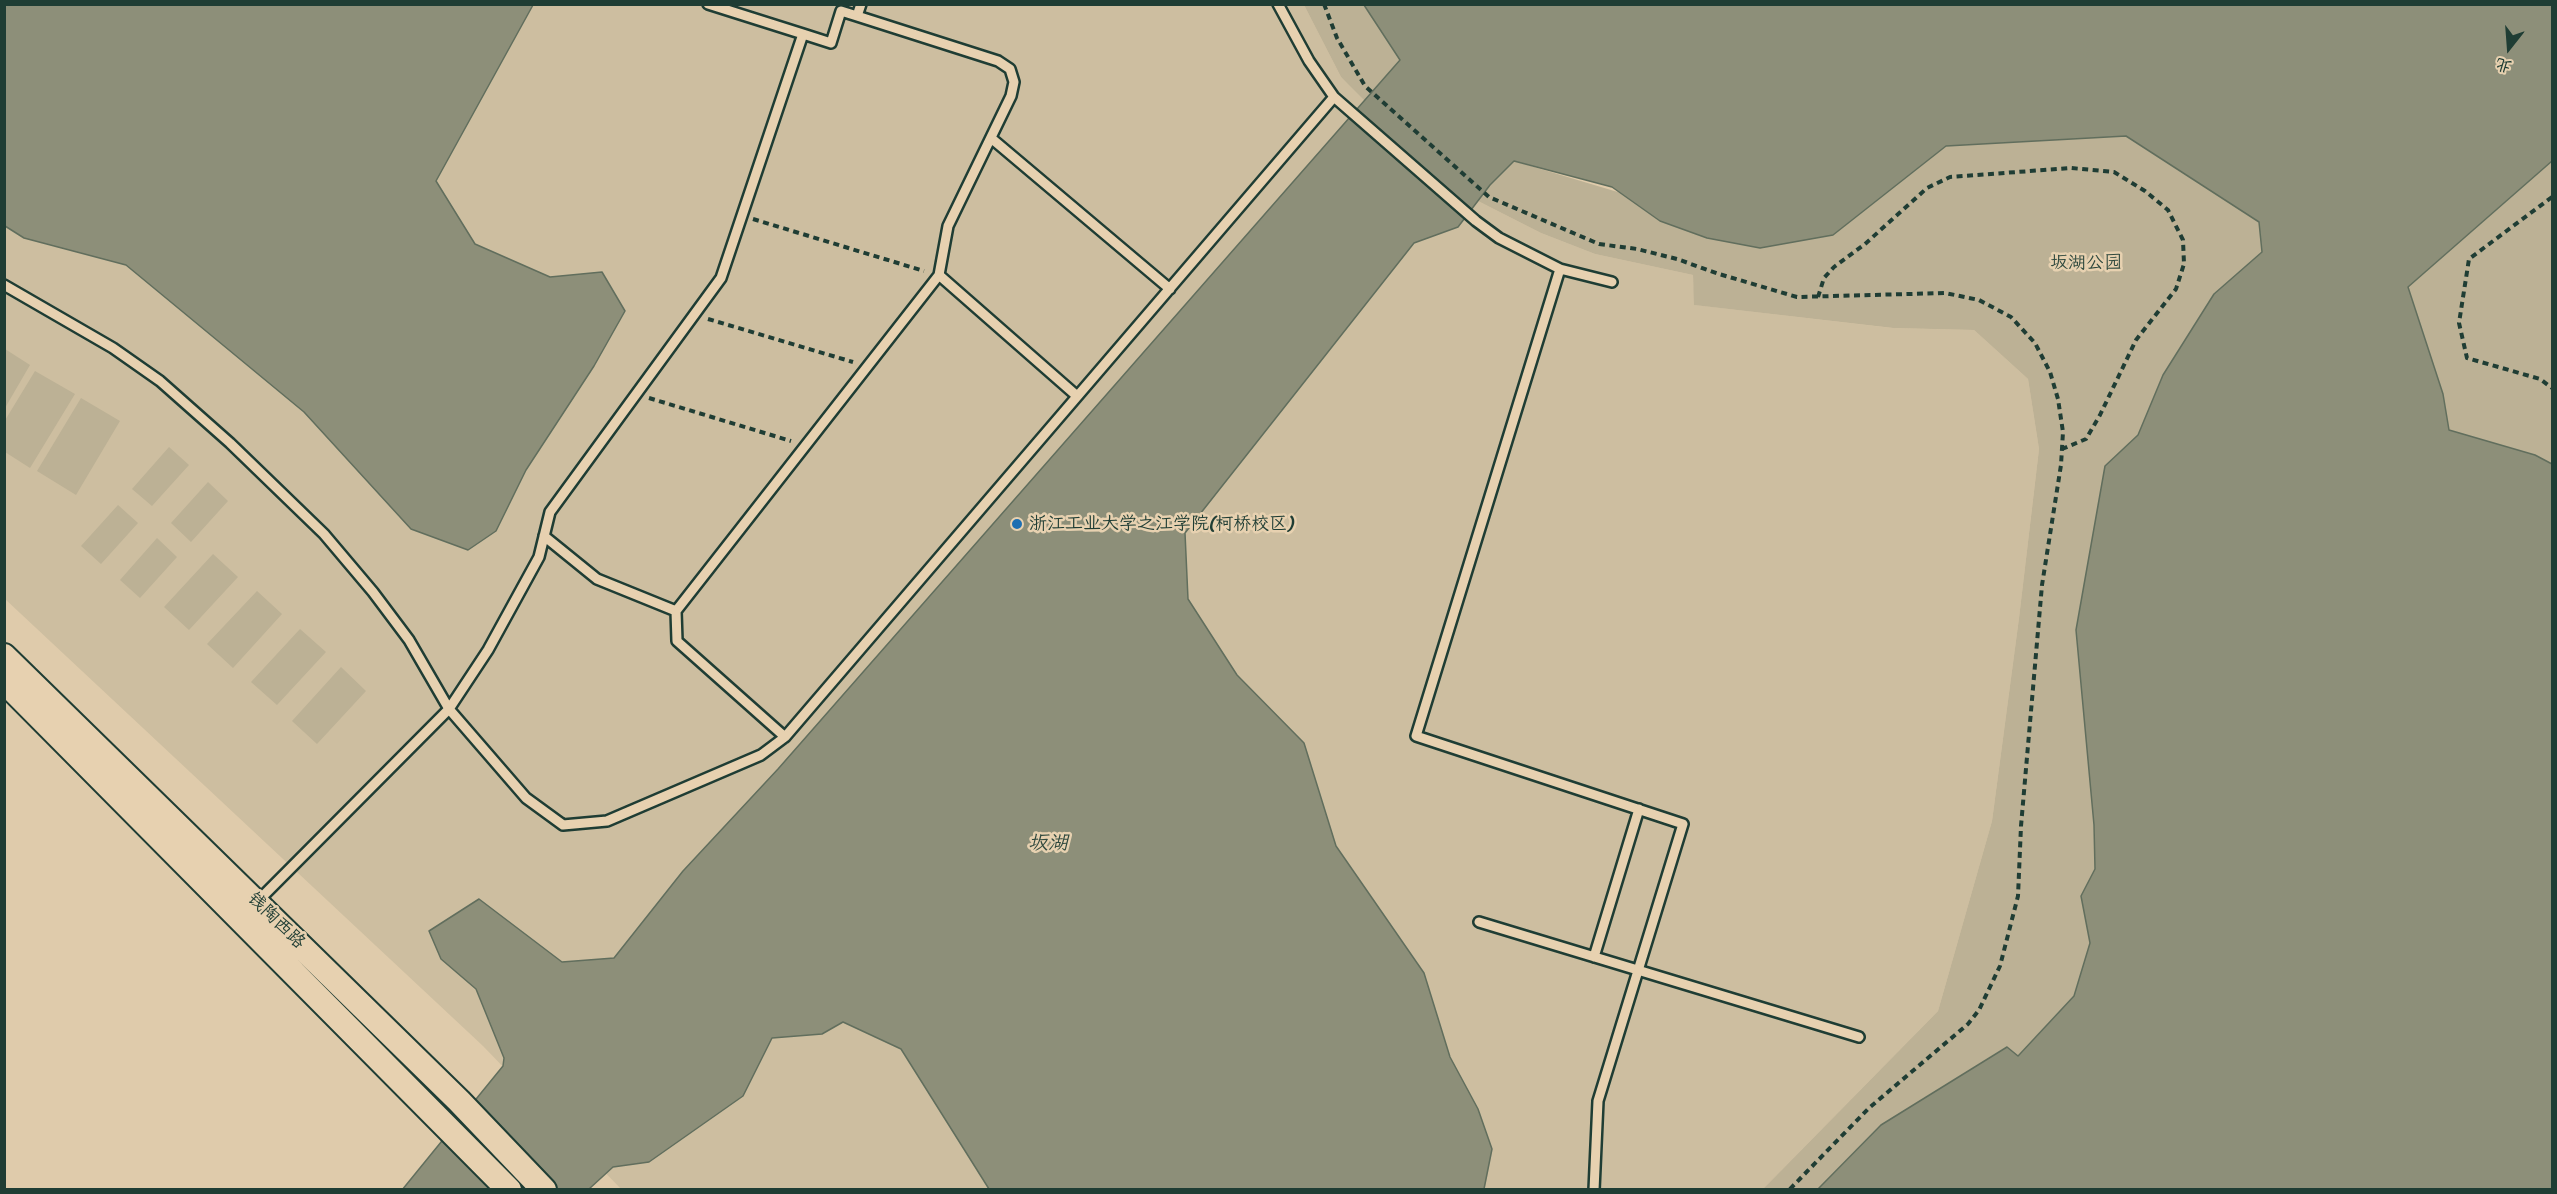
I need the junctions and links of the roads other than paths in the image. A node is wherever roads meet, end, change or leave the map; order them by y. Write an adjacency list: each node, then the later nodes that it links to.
1 (708, 4): 5 (lane)
2 (861, 4): 4 (lane)
3 (1278, 4): 6 (lane)
4 (857, 16): 5 (lane); 7 (lane)
5 (803, 34): 14 (lane)
6 (1334, 97): 8 (lane); 12 (lane)
7 (991, 138): 9 (lane); 12 (lane)
8 (1560, 269): 10 (lane); 20 (lane)
9 (939, 275): 13 (lane); 15 (lane)
10 (1612, 282)
11 (4, 285): 18 (lane)
12 (1170, 289): 13 (lane)
13 (1077, 396): 19 (lane)
14 (544, 536): 15 (lane); 18 (lane)
15 (676, 611): 19 (lane)
16 (4, 656): 21 (street, 钱陶西路)
17 (4, 681): 21 (street, 钱陶西路)
18 (449, 709): 19 (lane); 21 (lane)
19 (785, 737)
20 (1639, 809): 23 (lane); 24 (lane)
21 (248, 910): 26 (street, 钱陶西路); 27 (street, 钱陶西路)
22 (1479, 922): 23 (lane)
23 (1594, 957): 24 (lane)
24 (1638, 970): 25 (lane); 28 (lane)
25 (1859, 1037)
26 (509, 1190)
27 (544, 1190)
28 (1594, 1190)

